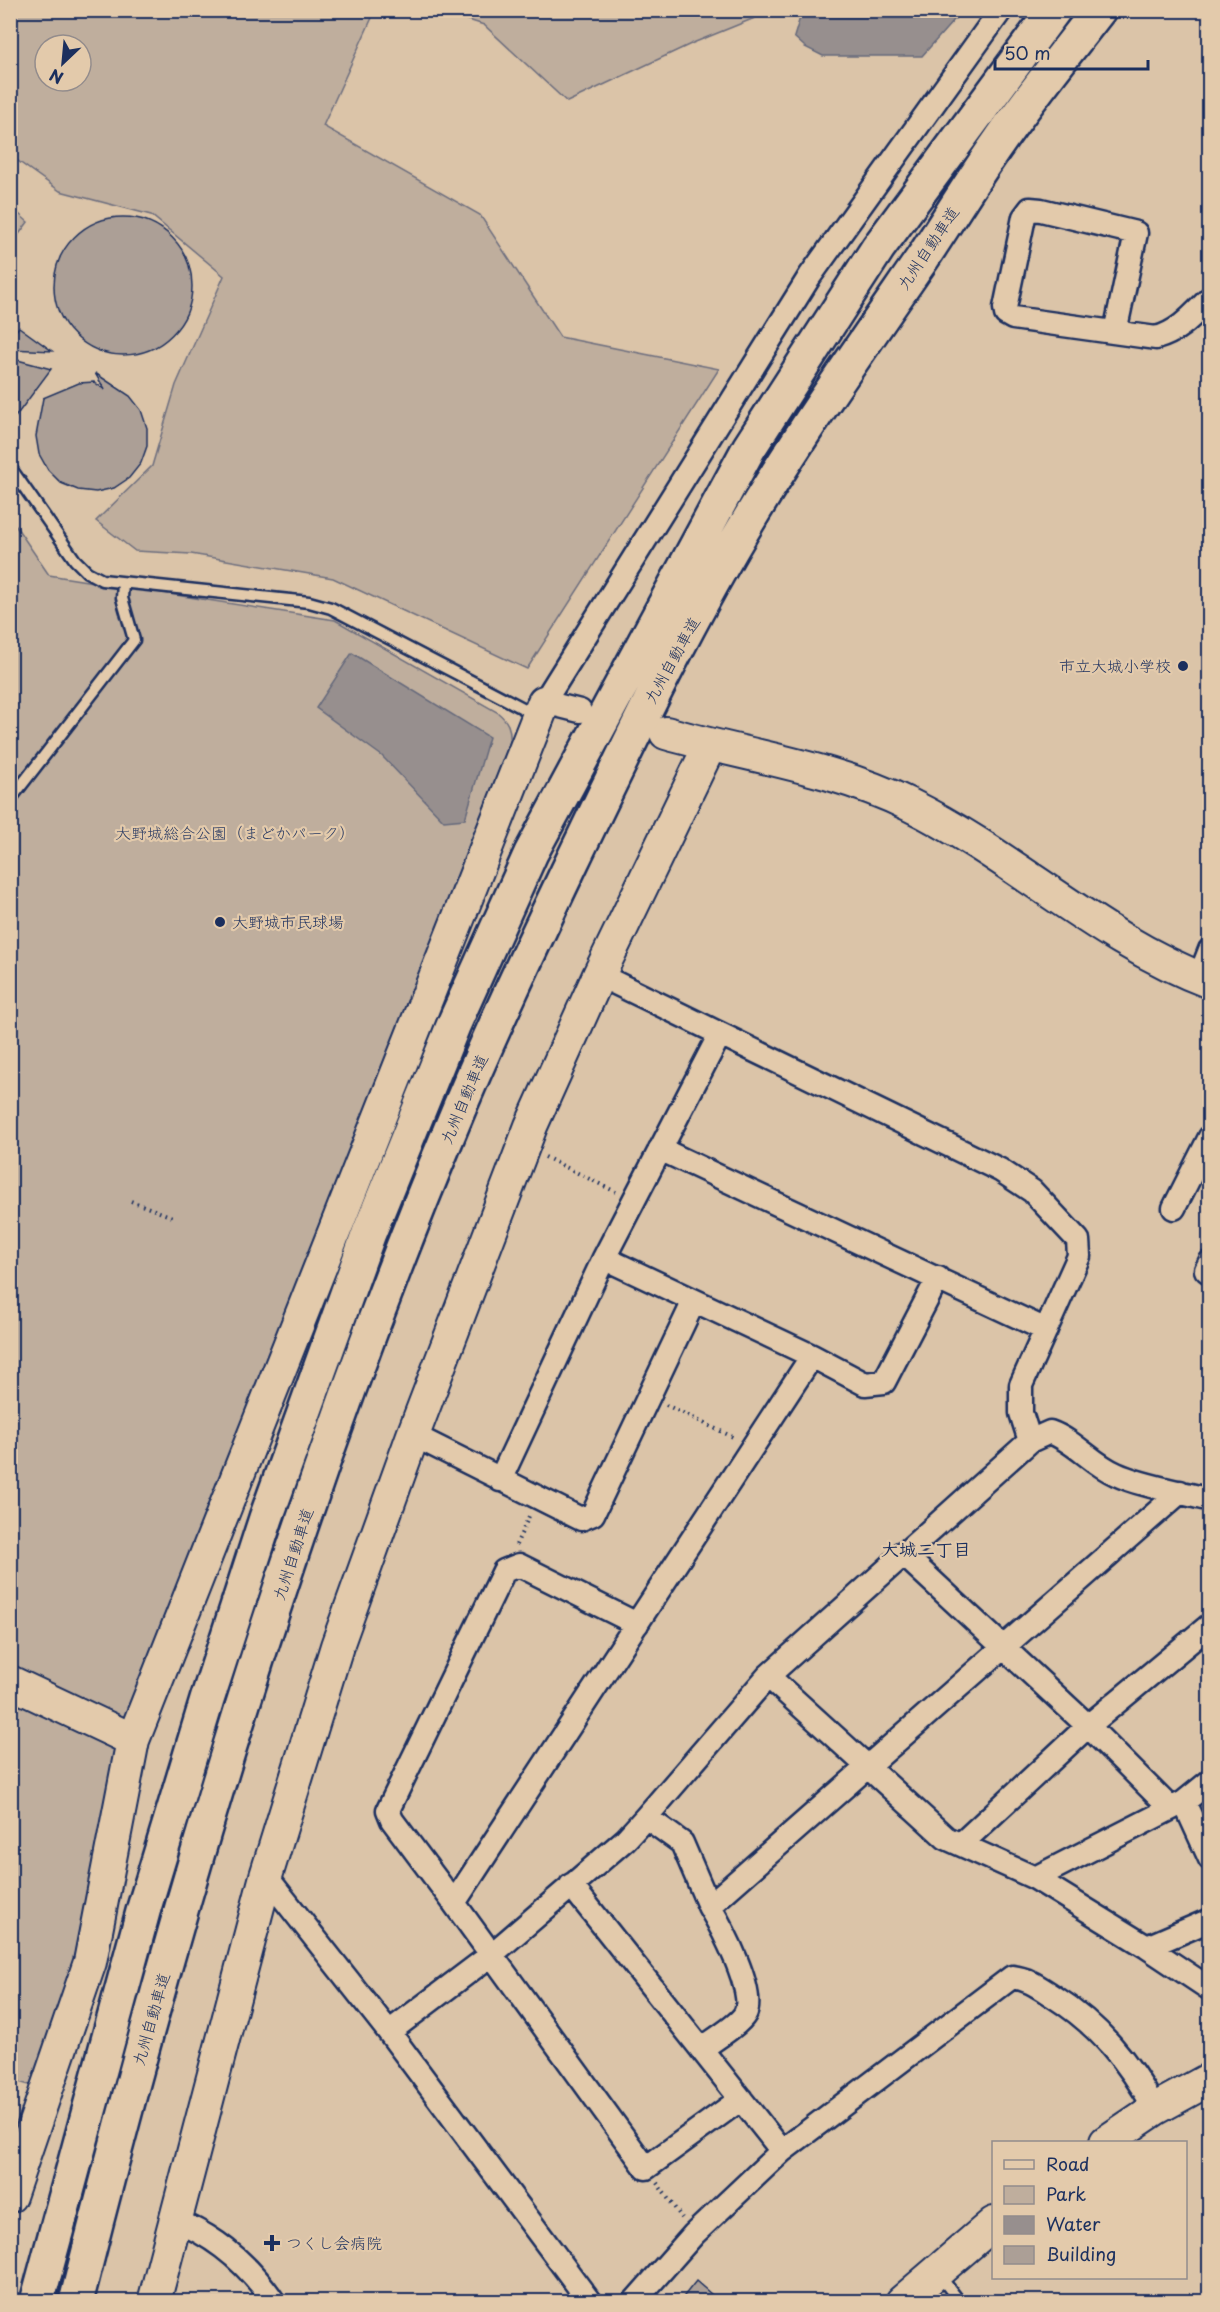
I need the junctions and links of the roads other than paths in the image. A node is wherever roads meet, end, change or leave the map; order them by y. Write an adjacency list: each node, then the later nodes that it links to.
1 (1001, 10): 8 (street)
2 (1054, 10): 65 (highway, 九州自動車道)
3 (1099, 11): 66 (highway, 九州自動車道)
4 (1209, 298): 5 (street)
5 (1115, 332): 5 (street)
6 (10, 467): 7 (lane)
7 (123, 583): 8 (lane); 12 (lane)
8 (541, 709): 9 (street); 38 (street)
9 (580, 711)
10 (666, 733): 11 (street)
11 (710, 745): 13 (street); 14 (street)
12 (10, 800)
13 (1206, 970)
14 (599, 975): 15 (street); 26 (street)
15 (719, 1036): 17 (street); 24 (street)
16 (1209, 1137): 18 (street)
17 (660, 1149): 19 (street); 22 (street)
18 (1174, 1208)
19 (604, 1258): 23 (street); 28 (street)
20 (1209, 1262): 21 (street)
21 (1209, 1273)
22 (938, 1278): 24 (street); 25 (street)
23 (694, 1301): 25 (street); 28 (street)
24 (1046, 1330): 27 (street)
25 (812, 1356): 32 (street)
26 (412, 1435): 28 (street); 45 (street)
27 (1030, 1440): 29 (street); 31 (street)
28 (500, 1480)
29 (1180, 1492): 30 (street); 34 (street)
30 (1209, 1500)
31 (902, 1553): 34 (street); 35 (street)
32 (637, 1624): 48 (street); 48 (street)
33 (1209, 1624): 37 (street)
34 (1004, 1646): 37 (street); 39 (street)
35 (768, 1676): 39 (street); 42 (street)
36 (10, 1682): 38 (street)
37 (1088, 1726): 41 (street); 43 (street)
38 (133, 1740): 61 (street)
39 (870, 1767): 43 (street); 49 (street)
40 (1209, 1781): 41 (street)
41 (1177, 1805): 44 (street); 46 (street)
42 (646, 1817): 47 (street); 49 (street)
43 (961, 1844): 46 (street)
44 (1209, 1859)
45 (266, 1876): 54 (street); 62 (street)
46 (1035, 1878): 51 (street)
47 (571, 1885): 52 (street); 55 (street)
48 (454, 1903): 52 (street)
49 (709, 1906): 55 (street)
50 (1209, 1920): 51 (street)
51 (1147, 1947): 53 (street)
52 (491, 1955): 54 (street); 57 (street)
53 (1209, 1989)
54 (389, 2032): 69 (street)
55 (701, 2049): 57 (street)
56 (1209, 2079): 58 (street)
57 (741, 2099): 60 (street)
58 (1155, 2109): 59 (street); 60 (street)
59 (1107, 2141)
60 (782, 2151): 70 (street)
61 (10, 2196)
62 (174, 2220): 67 (street); 68 (street)
63 (992, 2224): 64 (street)
64 (935, 2270): 71 (street); 72 (lane)
65 (37, 2301)
66 (76, 2301)
67 (154, 2301)
68 (273, 2301)
69 (590, 2301)
70 (634, 2301)
71 (902, 2301)
72 (960, 2301)

